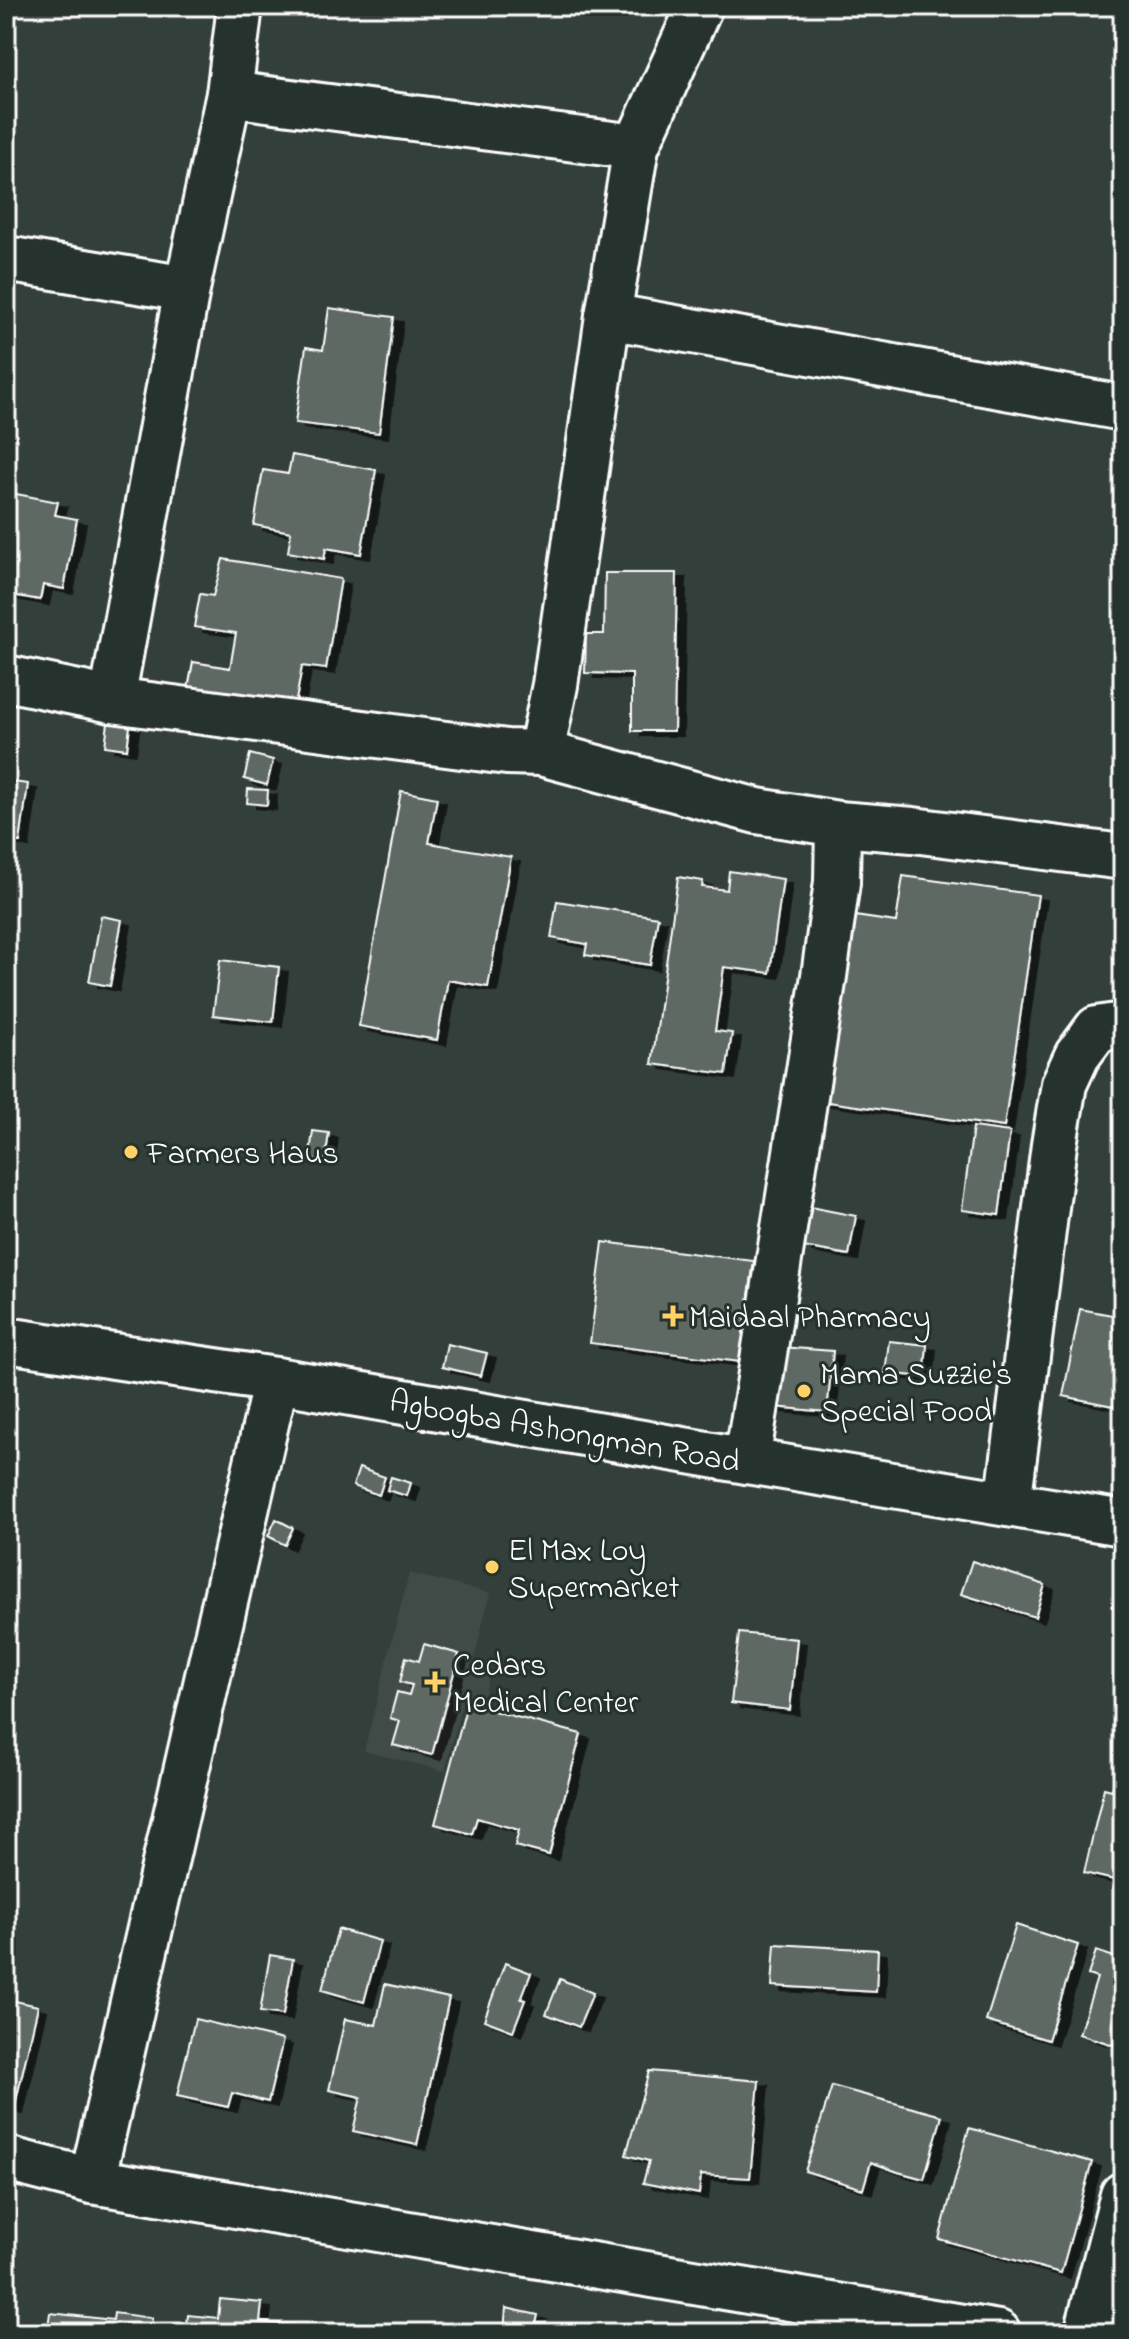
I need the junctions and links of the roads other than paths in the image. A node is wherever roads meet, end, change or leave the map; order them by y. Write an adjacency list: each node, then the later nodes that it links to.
1 (240, 6): 3 (street)
2 (700, 6): 4 (street)
3 (229, 94): 4 (street); 6 (street)
4 (636, 147): 7 (street)
5 (6, 259): 6 (street)
6 (187, 289): 10 (street)
7 (608, 316): 8 (street); 11 (street)
8 (1123, 408)
9 (6, 678): 10 (street)
10 (112, 700): 11 (street)
11 (541, 753): 12 (street)
12 (838, 824): 13 (street); 17 (street)
13 (1123, 857)
14 (1123, 1025): 18 (street)
15 (6, 1340): 16 (street, Agbogba Ashongman Road)
16 (276, 1380): 17 (street, Agbogba Ashongman Road); 21 (street)
17 (747, 1461): 18 (street, Agbogba Ashongman Road)
18 (1008, 1504): 19 (street, Agbogba Ashongman Road)
19 (1123, 1523)
20 (6, 2159): 21 (street)
21 (92, 2181): 23 (street)
22 (1123, 2195): 24 (street)
23 (998, 2333)
24 (1087, 2333)

